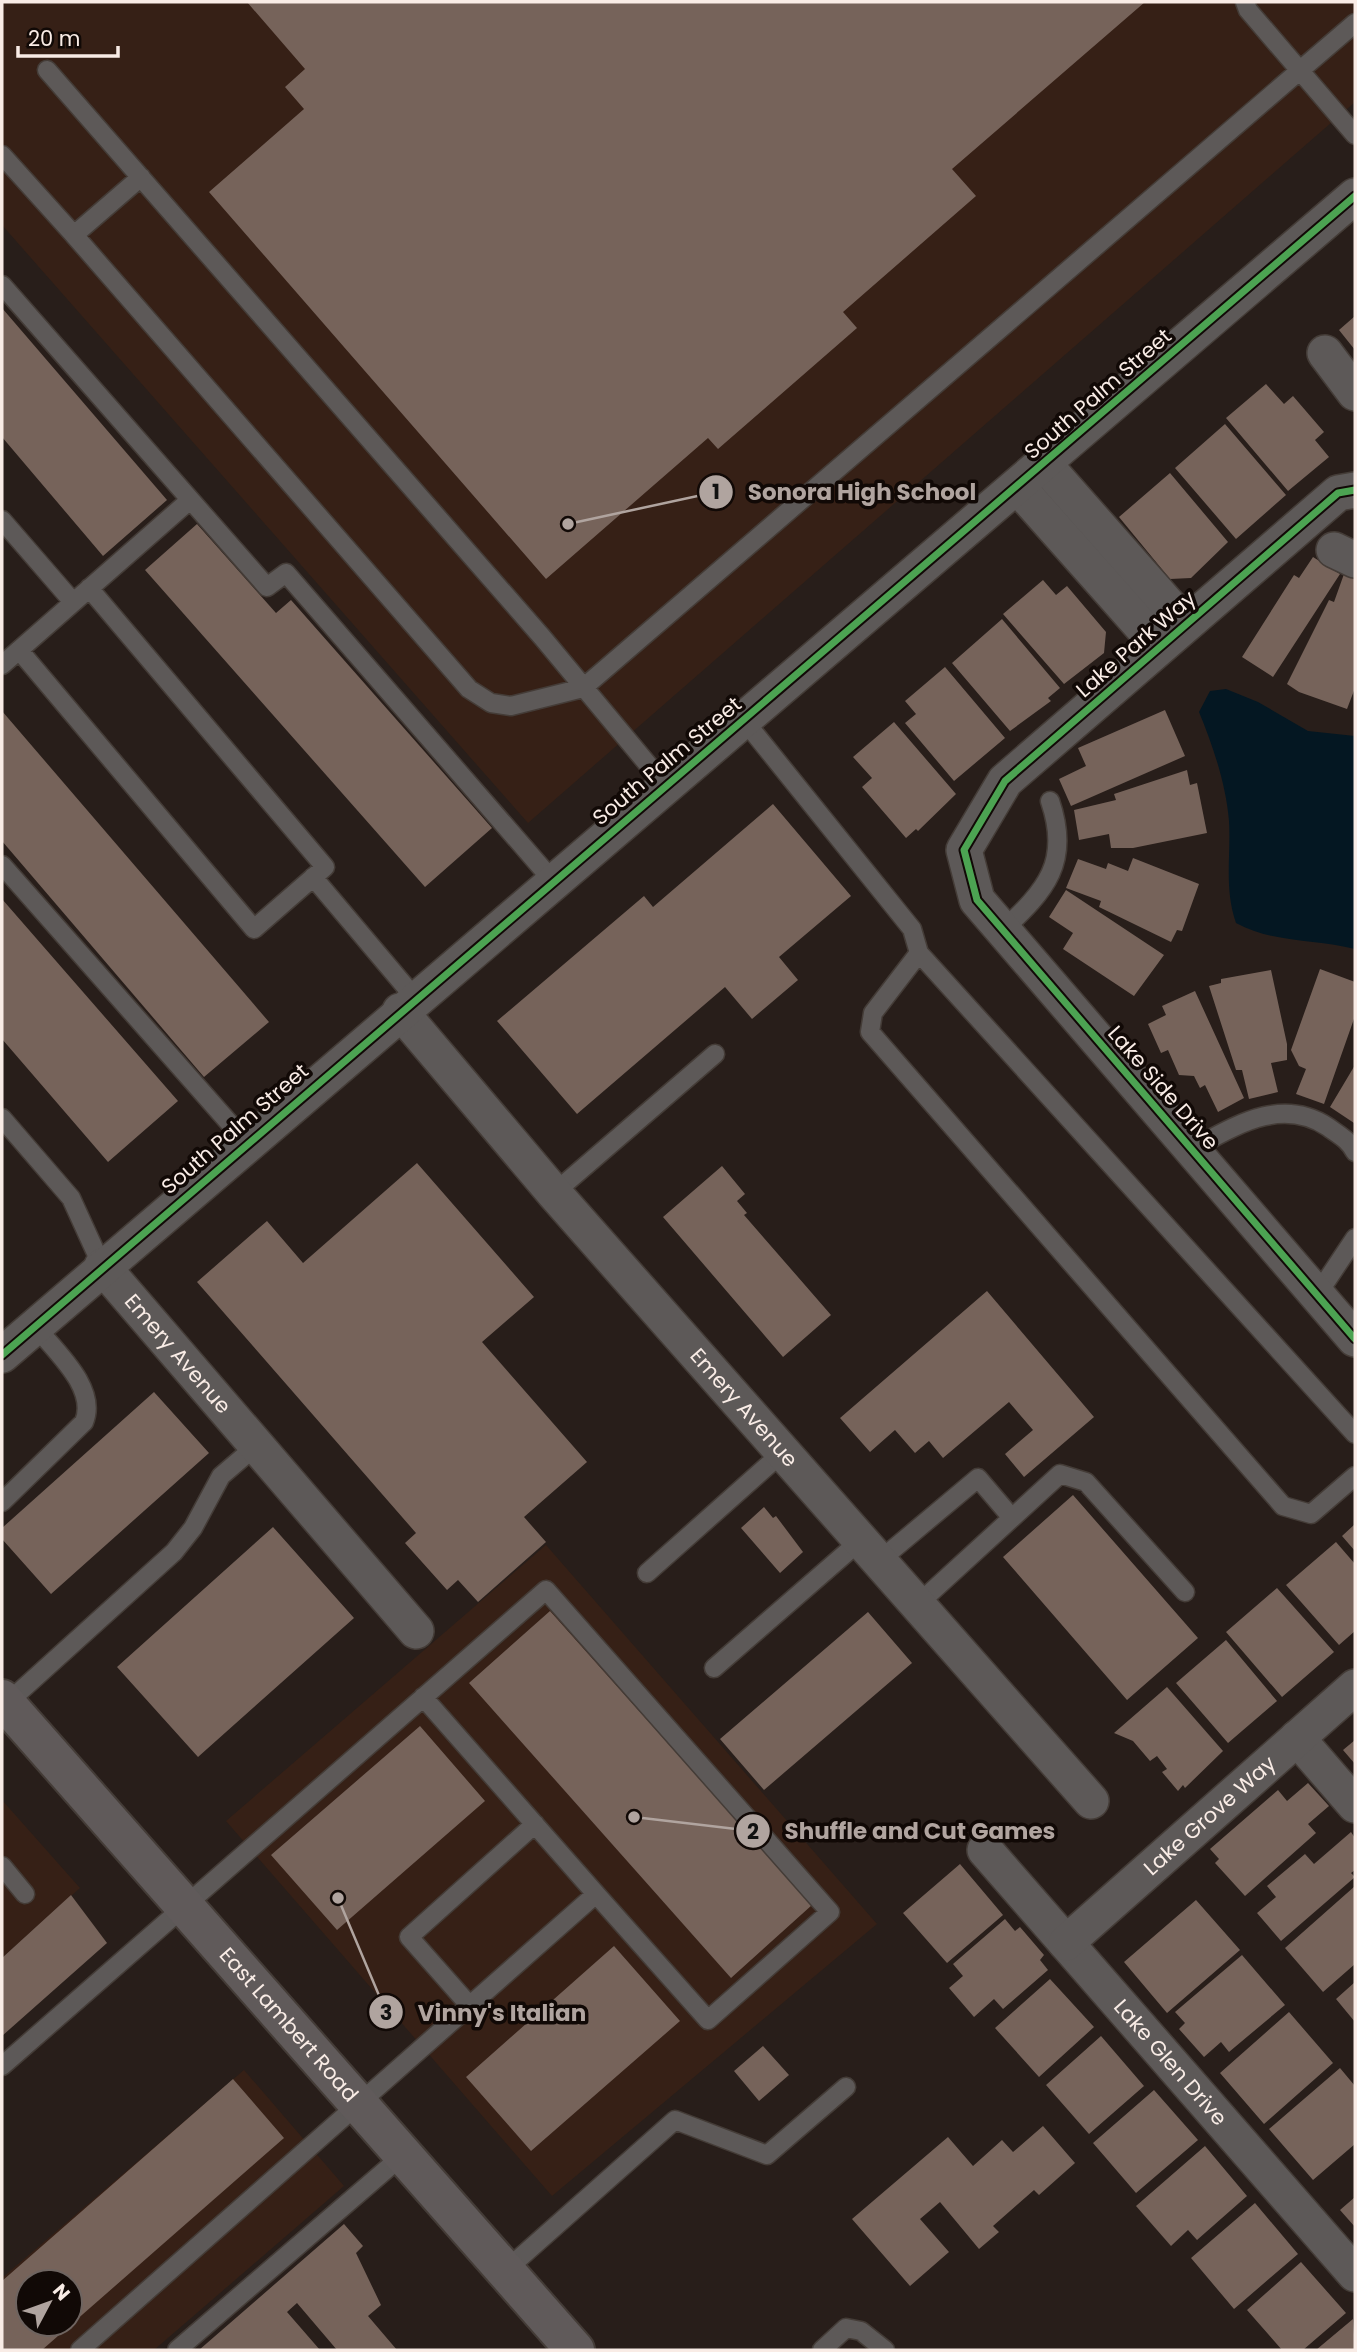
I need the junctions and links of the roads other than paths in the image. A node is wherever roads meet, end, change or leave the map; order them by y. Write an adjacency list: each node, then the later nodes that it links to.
1 (1250, 4): 4 (lane)
2 (1355, 23): 4 (lane)
3 (47, 70): 7 (lane)
4 (1300, 71): 5 (lane); 23 (lane)
5 (1355, 135)
6 (2, 155): 9 (lane)
7 (141, 177): 9 (lane); 23 (lane)
8 (1355, 196): 13 (street, South Palm Street)
9 (74, 235): 23 (lane)
10 (2, 285): 16 (lane)
11 (1325, 353): 12 (street)
12 (1355, 393)
13 (1044, 464): 14 (street, South Palm Street); 20 (street)
14 (1018, 487): 20 (street); 24 (street, South Palm Street)
15 (1355, 491): 20 (street, Lake Park Way)
16 (190, 500): 18 (lane); 30 (lane)
17 (2, 520): 19 (lane)
18 (89, 588): 19 (lane); 29 (lane)
19 (73, 602): 21 (lane)
20 (1172, 635): 27 (street, Lake Park Way)
21 (19, 650): 22 (lane); 29 (lane)
22 (2, 665)
23 (583, 688): 25 (lane)
24 (743, 719): 25 (street, South Palm Street); 32 (lane)
25 (666, 785): 30 (street, South Palm Street)
26 (1050, 801): 31 (lane)
27 (964, 850): 31 (street, Lake Side Drive)
28 (2, 865): 36 (lane)
29 (313, 877): 33 (lane)
30 (552, 881): 33 (street, South Palm Street)
31 (1003, 930): 37 (street, Lake Side Drive)
32 (919, 953): 46 (lane); 49 (lane)
33 (408, 1005): 36 (street, South Palm Street); 39 (street, Emery Avenue)
34 (715, 1054): 39 (lane)
35 (2, 1118): 41 (lane)
36 (247, 1143): 41 (street, South Palm Street)
37 (1192, 1149): 38 (lane); 42 (street, Lake Side Drive)
38 (1355, 1152)
39 (554, 1193): 48 (street, Emery Avenue)
40 (1355, 1238): 42 (lane)
41 (102, 1266): 43 (street, South Palm Street); 47 (street, Emery Avenue)
42 (1317, 1295): 44 (street, Lake Side Drive)
43 (35, 1326): 45 (street, South Palm Street); 50 (lane)
44 (1355, 1339)
45 (2, 1355)
46 (1355, 1434)
47 (256, 1446): 56 (street, Emery Avenue); 60 (lane)
48 (783, 1452): 52 (street, Emery Avenue); 53 (lane)
49 (1355, 1476)
50 (2, 1502)
51 (1012, 1518): 52 (lane); 54 (lane); 55 (lane)
52 (870, 1551): 55 (street, Emery Avenue); 57 (lane)
53 (647, 1573)
54 (1185, 1592)
55 (918, 1605): 62 (street, Emery Avenue)
56 (415, 1632)
57 (714, 1668)
58 (1355, 1687): 61 (street, Lake Grove Way)
59 (424, 1697): 64 (lane); 68 (lane); 69 (lane)
60 (4, 1701): 69 (main road, East Lambert Road)
61 (1297, 1738): 63 (street); 70 (street, Lake Grove Way)
62 (1091, 1801)
63 (1355, 1805)
64 (535, 1825): 68 (lane); 71 (lane)
65 (985, 1850): 70 (street, Lake Glen Drive)
66 (2, 1866): 67 (lane)
67 (25, 1894)
68 (596, 1894): 71 (lane)
69 (184, 1906): 72 (lane); 74 (main road, East Lambert Road)
70 (1066, 1943): 77 (street, Lake Glen Drive)
71 (470, 2006): 74 (lane)
72 (2, 2066)
73 (846, 2087): 76 (lane)
74 (358, 2104): 75 (main road, East Lambert Road); 78 (lane)
75 (403, 2155): 76 (main road, East Lambert Road); 79 (lane)
76 (505, 2271): 80 (main road, East Lambert Road)
77 (1355, 2274)
78 (80, 2350)
79 (177, 2350)
80 (575, 2350)
81 (822, 2350): 82 (lane)
82 (885, 2350)

